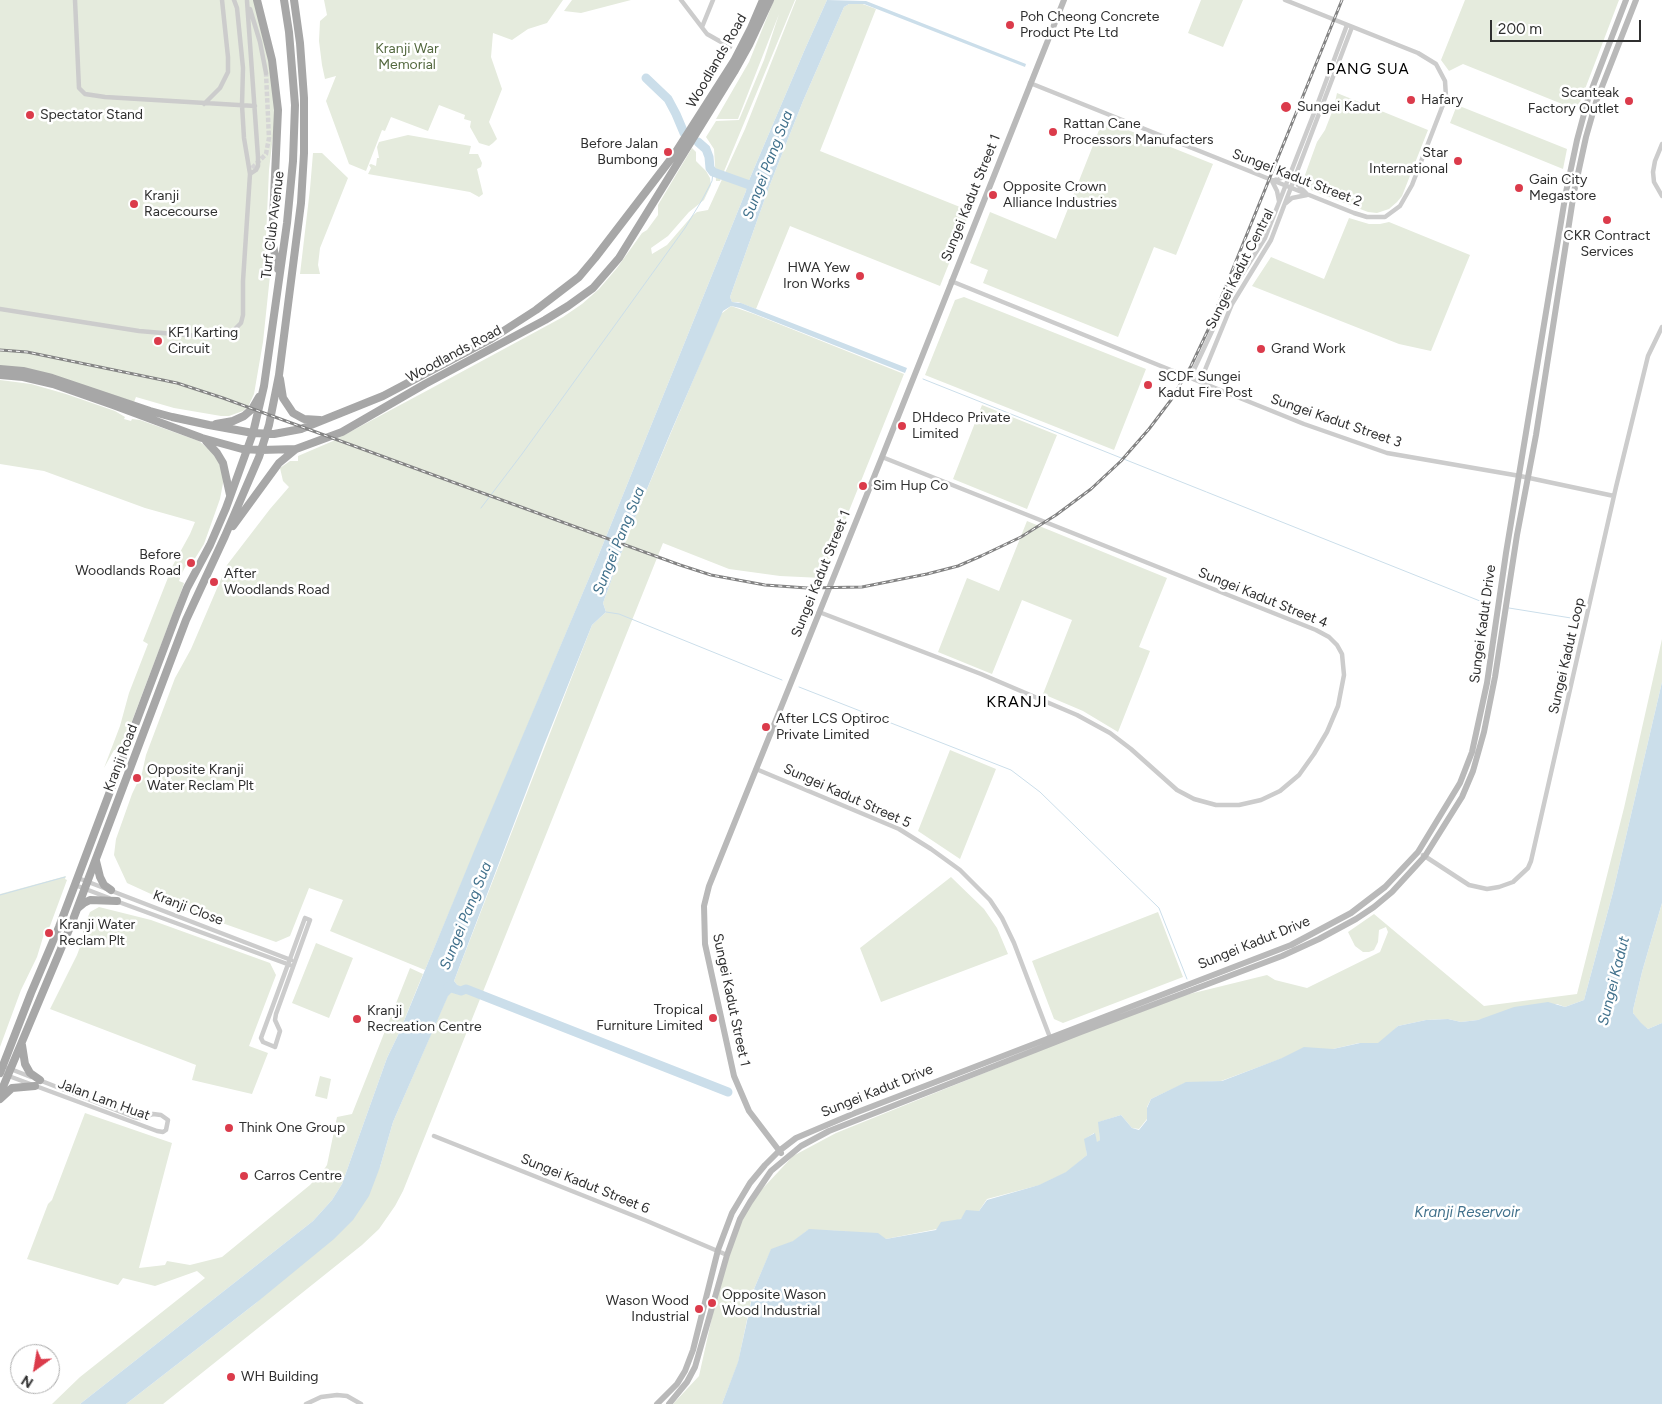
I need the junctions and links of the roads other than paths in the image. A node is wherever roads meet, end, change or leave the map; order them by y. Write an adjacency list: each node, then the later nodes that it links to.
1 (75, 0): 24 (street)
2 (222, 0): 24 (street)
3 (234, 0): 25 (street)
4 (247, 0): 22 (street); 26 (street)
5 (258, 0): 38 (main road)
6 (284, 0): 38 (main road, Turf Club Avenue)
7 (294, 0): 44 (main road, Turf Club Avenue)
8 (681, 0): 17 (street)
9 (713, 0): 17 (street)
10 (763, 0): 19 (main road, Woodlands Road)
11 (770, 0): 37 (main road, Woodlands Road)
12 (1064, 0): 23 (main road, Sungei Kadut Street 1)
13 (1285, 0): 16 (street, Sungei Kadut Street 2)
14 (1626, 0): 57 (main road, Sungei Kadut Drive)
15 (1636, 0): 58 (main road, Sungei Kadut Drive)
16 (1346, 25): 18 (street, Sungei Kadut Street 2); 29 (street, Sungei Kadut Central)
17 (702, 27): 20 (street)
18 (1352, 27): 29 (street, Sungei Kadut Central); 32 (street, Sungei Kadut Street 2)
19 (744, 41): 20 (street); 21 (main road, Woodlands Road)
20 (730, 47): 21 (street)
21 (734, 61): 36 (main road, Woodlands Road)
22 (266, 73)
23 (1030, 83): 30 (street, Sungei Kadut Street 2); 39 (main road, Sungei Kadut Street 1)
24 (204, 104): 25 (street)
25 (242, 105): 26 (street); 28 (street)
26 (255, 106): 28 (street)
27 (1662, 144): 33 (street)
28 (250, 174): 40 (street)
29 (1293, 175): 30 (street); 31 (street, Sungei Kadut Central); 32 (street)
30 (1272, 181): 31 (street, Sungei Kadut Street 2); 34 (street)
31 (1288, 188): 32 (street, Sungei Kadut Street 2); 34 (street, Sungei Kadut Central); 35 (street, Sungei Kadut Central)
32 (1308, 195): 35 (street)
33 (1662, 196)
34 (1279, 202): 45 (street, Sungei Kadut Central)
35 (1285, 204): 46 (street, Sungei Kadut Central)
36 (625, 220): 37 (main road); 48 (main road, Woodlands Road)
37 (638, 228): 53 (main road, Woodlands Road)
38 (279, 276): 47 (main road, Turf Club Avenue)
39 (951, 281): 45 (street, Sungei Kadut Street 3); 56 (main road, Sungei Kadut Street 1)
40 (0, 309)
41 (1662, 327): 59 (street, Sungei Kadut Loop)
42 (0, 369): 49 (main road, Woodlands Road)
43 (0, 375): 52 (main road, Woodlands Road)
44 (279, 375): 48 (main road); 51 (main road, Turf Club Avenue)
45 (1190, 378): 46 (street, Sungei Kadut Street 3)
46 (1200, 382): 57 (street, Sungei Kadut Street 3)
47 (264, 386): 49 (main road); 50 (main road, Turf Club Avenue)
48 (324, 420): 51 (main road, Woodlands Road)
49 (209, 425): 50 (main road, Woodlands Road)
50 (253, 433): 51 (main road, Woodlands Road); 54 (main road, Turf Club Avenue)
51 (266, 433): 55 (main road, Kranji Road)
52 (202, 438): 54 (main road, Woodlands Road); 60 (main road)
53 (296, 449): 55 (main road, Woodlands Road); 61 (main road)
54 (248, 450): 55 (main road, Woodlands Road); 60 (main road, Kranji Road)
55 (261, 450): 61 (main road, Kranji Road)
56 (882, 457): 62 (main road, Sungei Kadut Street 1); 62 (street, Sungei Kadut Street 4)
57 (1520, 476): 58 (street, Sungei Kadut Street 3); 64 (main road, Sungei Kadut Drive)
58 (1528, 478): 59 (street, Sungei Kadut Street 3); 65 (main road, Sungei Kadut Drive)
59 (1614, 496): 65 (street, Sungei Kadut Loop)
60 (230, 497): 67 (main road, Kranji Road)
61 (225, 536): 66 (main road, Kranji Road)
62 (819, 612): 63 (main road, Sungei Kadut Street 1)
63 (756, 768): 75 (street, Sungei Kadut Street 5); 82 (main road, Sungei Kadut Street 1)
64 (1418, 852): 65 (street, Sungei Kadut Loop); 75 (main road, Sungei Kadut Drive)
65 (1425, 856): 75 (main road, Sungei Kadut Drive)
66 (96, 861): 68 (main road, Kranji Road); 69 (main road)
67 (76, 881): 68 (street, Kranji Close); 73 (main road, Kranji Road)
68 (86, 885): 69 (street, Kranji Close); 70 (street, Kranji Close); 71 (main road, Kranji Road)
69 (111, 890): 72 (street, Kranji Close)
70 (117, 901): 71 (main road); 72 (street, Kranji Close)
71 (78, 908): 74 (main road, Kranji Road)
72 (292, 963): 72 (street); 72 (street)
73 (31, 993): 74 (main road); 77 (main road, Kranji Road)
74 (42, 995): 76 (main road, Kranji Road)
75 (1052, 1041): 82 (main road, Sungei Kadut Drive); 83 (main road, Sungei Kadut Drive)
76 (22, 1043): 77 (main road, Kranji Road); 78 (main road)
77 (5, 1071): 78 (street, Jalan Lam Huat); 79 (main road, Kranji Road)
78 (37, 1083): 78 (street, Jalan Lam Huat); 80 (main road)
79 (0, 1094)
80 (0, 1099)
81 (434, 1136): 84 (street, Sungei Kadut Street 6)
82 (779, 1151): 83 (main road, Sungei Kadut Street 1); 84 (main road, Sungei Kadut Drive)
83 (785, 1158): 85 (main road, Sungei Kadut Drive)
84 (718, 1250): 85 (street, Sungei Kadut Street 6); 88 (main road, Sungei Kadut Drive)
85 (727, 1255): 89 (main road, Sungei Kadut Drive)
86 (306, 1404): 87 (street)
87 (362, 1404)
88 (658, 1404)
89 (669, 1404)

